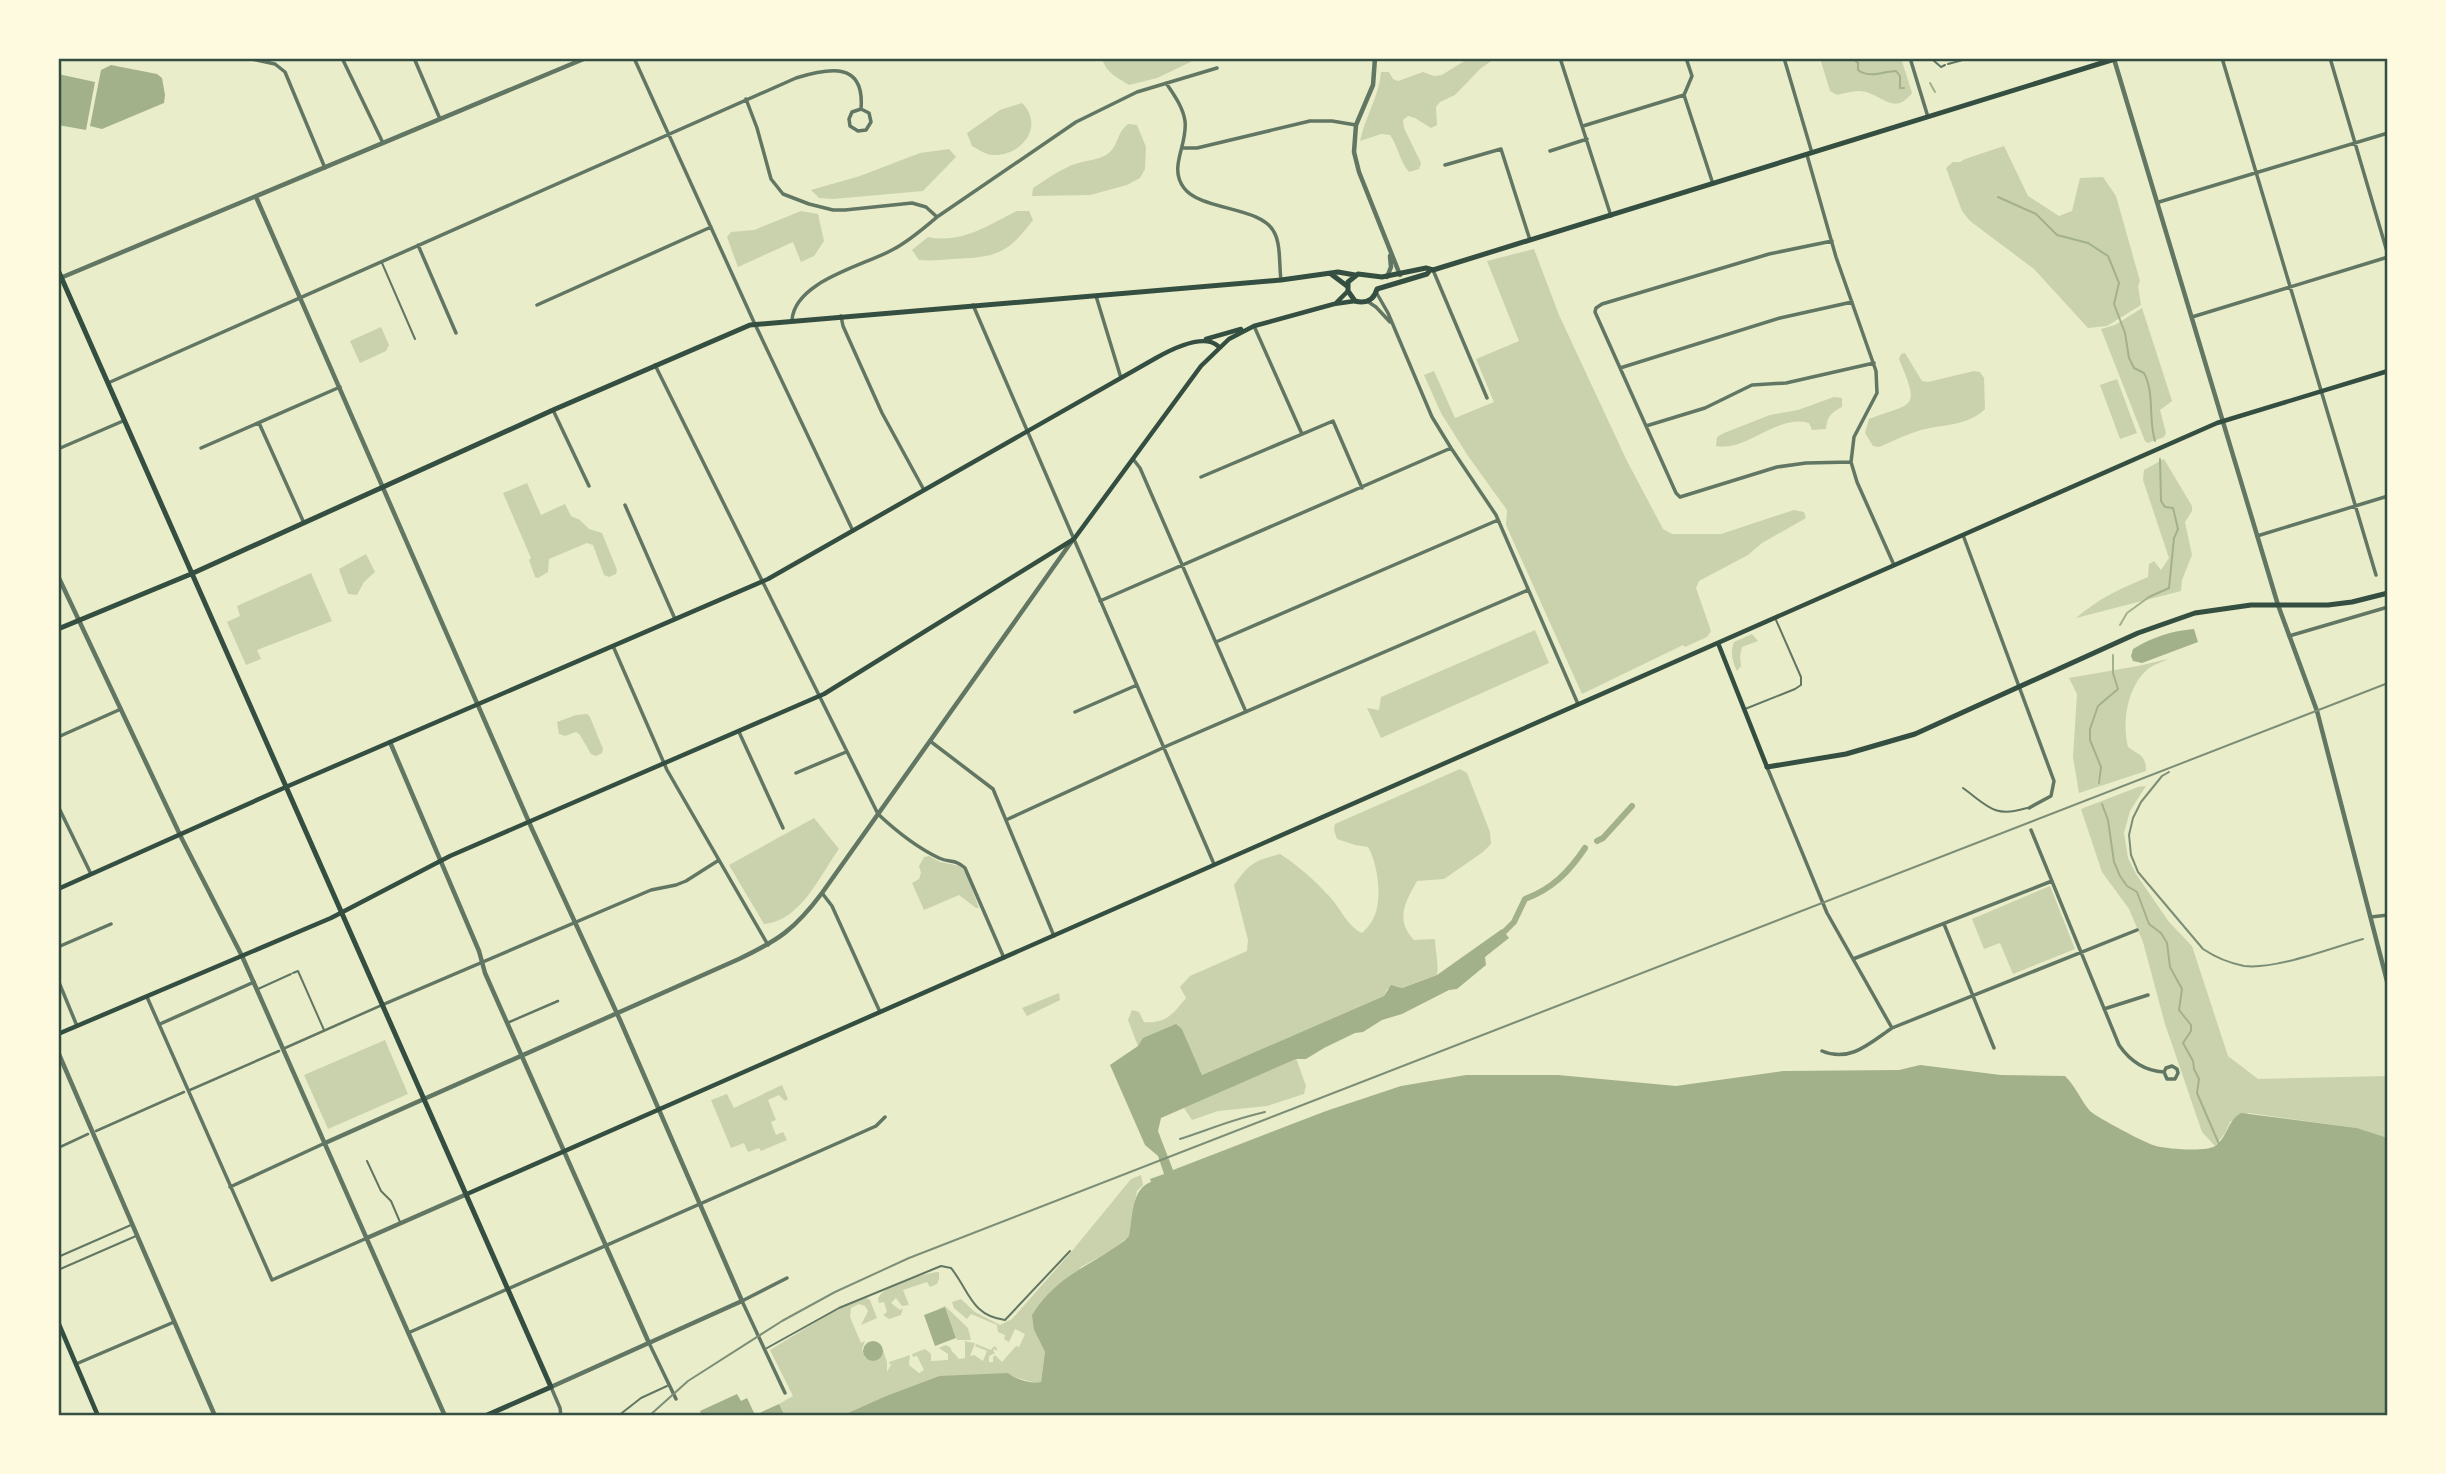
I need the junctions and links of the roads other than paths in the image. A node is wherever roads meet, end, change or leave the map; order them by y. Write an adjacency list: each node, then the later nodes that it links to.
1 (247, 58): 34 (street)
2 (342, 58): 28 (street)
3 (414, 58): 22 (street)
4 (586, 58): 22 (street)
5 (634, 58): 26 (street)
6 (1375, 58): 23 (street)
7 (1560, 58): 24 (street)
8 (1686, 58): 18 (street)
9 (1784, 58): 32 (street)
10 (1910, 58): 21 (street)
11 (1970, 58): 15 (lane)
12 (2116, 58): 21 (main road); 38 (street)
13 (2222, 58): 35 (street)
14 (2330, 58): 29 (street)
15 (1933, 60)
16 (1217, 68): 17 (street)
17 (1166, 83): 30 (street); 40 (street)
18 (1685, 95): 24 (street); 36 (street)
19 (746, 99): 20 (street); 26 (street); 40 (street)
20 (861, 108): 20 (street)
21 (1928, 117): 32 (main road)
22 (440, 119): 28 (street)
23 (1356, 125): 30 (street); 45 (street)
24 (1582, 126): 27 (street)
25 (2388, 133): 29 (street)
26 (669, 134): 41 (street); 44 (street)
27 (1587, 139): 31 (street); 39 (street)
28 (383, 143): 34 (street)
29 (2355, 143): 35 (street); 46 (street)
30 (1183, 148): 56 (street)
31 (1550, 151)
32 (1809, 154): 36 (main road); 43 (street)
33 (1445, 165): 42 (street)
34 (325, 168): 37 (street)
35 (2255, 172): 38 (street); 57 (street)
36 (1713, 184): 39 (main road)
37 (256, 197): 55 (street); 61 (street)
38 (2159, 202): 69 (street)
39 (1611, 216): 42 (main road)
40 (937, 217): 70 (street)
41 (711, 227): 66 (street); 71 (street)
42 (1530, 240): 49 (main road)
43 (1832, 241): 64 (street); 80 (street)
44 (418, 245): 47 (street); 74 (street)
45 (1390, 256): 53 (street); 54 (street)
46 (2388, 256): 57 (street)
47 (382, 262): 61 (street); 75 (lane)
48 (58, 270): 55 (main road)
49 (1432, 270): 54 (main road); 86 (street)
50 (1331, 274): 51 (main road); 56 (main road); 58 (main road)
51 (1355, 275): 52 (main road); 58 (main road)
52 (1371, 276): 53 (main road); 59 (main road)
53 (1387, 277): 54 (main road)
54 (1400, 277): 59 (main road)
55 (59, 279): 83 (main road)
56 (1280, 280): 60 (main road)
57 (2290, 287): 69 (street); 85 (street)
58 (1348, 288): 62 (main road); 65 (main road)
59 (1376, 291): 63 (main road); 72 (street)
60 (1095, 295): 67 (main road); 82 (street)
61 (301, 298): 83 (street); 84 (street)
62 (1355, 301): 63 (main road); 65 (main road)
63 (1367, 301): 72 (street)
64 (1852, 302): 78 (street); 80 (street)
65 (1334, 304): 73 (main road)
66 (537, 305)
67 (973, 305): 68 (main road); 92 (street)
68 (841, 316): 70 (main road); 103 (street)
69 (2192, 317): 89 (street)
70 (792, 320): 71 (main road)
71 (754, 324): 79 (main road); 109 (street)
72 (1391, 324): 96 (street)
73 (1251, 327): 76 (main road); 77 (main road); 93 (street)
74 (456, 333)
75 (415, 339)
76 (1202, 341): 77 (main road); 82 (main road)
77 (1219, 346): 97 (main road)
78 (1874, 363): 91 (street); 98 (street)
79 (655, 366): 87 (main road); 118 (street)
80 (1620, 368): 91 (street)
81 (2388, 371): 85 (main road)
82 (1121, 378): 92 (main road)
83 (108, 383): 88 (main road)
84 (340, 387): 90 (street); 101 (street)
85 (2322, 391): 89 (main road); 106 (street)
86 (1487, 398)
87 (553, 410): 100 (street); 101 (main road)
88 (124, 420): 94 (street); 115 (main road)
89 (2223, 421): 110 (main road); 111 (street)
90 (259, 423): 95 (street); 108 (street)
91 (1646, 426): 98 (street)
92 (1027, 432): 103 (main road); 112 (street)
93 (1302, 434): 99 (street); 102 (street)
94 (58, 449)
95 (201, 449)
96 (1451, 449): 102 (street); 107 (street)
97 (1133, 458): 112 (main road); 113 (street)
98 (1851, 463): 114 (street)
99 (1201, 477)
100 (589, 486)
101 (384, 487): 108 (main road); 135 (street)
102 (1362, 488): 113 (street)
103 (924, 490): 109 (main road)
104 (2388, 496): 106 (street)
105 (625, 505): 125 (street)
106 (2355, 506): 111 (street); 116 (street)
107 (1498, 520): 119 (street); 129 (street)
108 (304, 523): 115 (main road)
109 (853, 531): 118 (main road)
110 (1963, 535): 114 (main road); 133 (street)
111 (2257, 536): 122 (street)
112 (1074, 539): 121 (street); 134 (main road); 143 (street)
113 (1182, 565): 121 (street); 129 (street)
114 (1894, 565): 124 (main road)
115 (191, 574): 126 (main road); 150 (main road)
116 (2376, 575)
117 (58, 576): 126 (street)
118 (763, 581): 125 (main road); 134 (street)
119 (1528, 590): 136 (street); 140 (street)
120 (2388, 593): 122 (main road)
121 (1100, 601): 132 (street)
122 (2278, 605): 128 (street); 133 (main road)
123 (2388, 607): 128 (street)
124 (1775, 618): 130 (main road); 138 (lane)
125 (675, 619): 131 (main road)
126 (79, 621): 127 (main road); 137 (street)
127 (58, 629)
128 (2289, 636): 169 (street)
129 (1216, 642): 140 (street)
130 (1718, 643): 136 (main road); 138 (main road)
131 (613, 646): 135 (main road); 147 (street)
132 (1137, 685): 139 (street); 145 (street)
133 (2019, 688): 148 (main road); 153 (street)
134 (819, 697): 141 (main road); 146 (street)
135 (478, 704): 144 (main road); 156 (street)
136 (1578, 704): 162 (main road)
137 (121, 709): 142 (street); 159 (street)
138 (1744, 709): 148 (main road)
139 (1075, 712)
140 (1246, 712): 145 (street)
141 (739, 732): 147 (main road); 157 (street)
142 (58, 737)
143 (930, 741): 154 (street); 155 (street)
144 (390, 742): 150 (main road); 161 (street)
145 (1164, 748): 155 (street); 162 (street)
146 (846, 752): 149 (street); 154 (street)
147 (665, 764): 156 (main road); 160 (street)
148 (1767, 767): 180 (street)
149 (796, 773)
150 (285, 787): 159 (main road); 167 (main road)
151 (1963, 788): 153 (lane)
152 (58, 806): 163 (street)
153 (2029, 808)
154 (878, 814): 166 (street); 179 (street)
155 (1006, 820): 174 (street)
156 (529, 823): 161 (main road); 170 (street)
157 (783, 828)
158 (2031, 831): 164 (street)
159 (180, 834): 163 (main road); 178 (street)
160 (719, 860): 170 (street); 175 (street)
161 (440, 861): 167 (main road); 181 (street)
162 (1214, 864): 174 (main road)
163 (90, 874): 165 (main road)
164 (2052, 881): 172 (street); 177 (street)
165 (58, 889)
166 (822, 893): 175 (street); 192 (street)
167 (341, 913): 178 (main road); 190 (main road)
168 (2388, 915): 169 (street)
169 (2371, 918): 184 (street)
170 (573, 923): 181 (street); 193 (street)
171 (111, 924): 176 (street)
172 (1944, 924): 180 (street); 186 (street)
173 (2137, 930): 177 (street)
174 (1054, 936): 179 (main road)
175 (768, 945): 193 (street)
176 (58, 947)
177 (2081, 952): 186 (street); 191 (street)
178 (242, 956): 183 (street); 188 (main road)
179 (1004, 958): 192 (main road)
180 (1853, 959): 197 (street)
181 (482, 961): 190 (street); 194 (street)
182 (58, 980): 196 (street)
183 (254, 982): 185 (street); 195 (street)
184 (2388, 985)
185 (257, 989): 198 (lane); 214 (street)
186 (1973, 995): 197 (street); 201 (street)
187 (2148, 995): 191 (street)
188 (146, 996): 195 (street); 196 (main road)
189 (558, 1001): 194 (street)
190 (382, 1005): 198 (street); 209 (main road)
191 (2104, 1009): 206 (street)
192 (880, 1012): 210 (main road)
193 (617, 1013): 205 (street); 210 (street)
194 (508, 1023): 205 (street)
195 (159, 1024): 218 (street)
196 (77, 1026): 199 (main road)
197 (1892, 1028): 203 (street)
198 (324, 1031): 200 (street)
199 (58, 1034)
200 (285, 1048)
201 (1994, 1048)
202 (279, 1051): 207 (street)
203 (1822, 1051)
204 (58, 1052): 222 (street)
205 (522, 1055): 209 (street); 216 (street)
206 (2164, 1072): 206 (street)
207 (190, 1090)
208 (184, 1092): 212 (street)
209 (424, 1099): 214 (street); 219 (main road)
210 (659, 1110): 216 (main road); 220 (street)
211 (885, 1117): 220 (street)
212 (96, 1131)
213 (88, 1134): 215 (street)
214 (325, 1143): 218 (street); 224 (street)
215 (58, 1147)
216 (565, 1151): 219 (main road); 225 (street)
217 (367, 1161): 221 (lane)
218 (230, 1187): 224 (street)
219 (467, 1194): 221 (street); 230 (main road)
220 (700, 1204): 225 (street); 231 (street)
221 (400, 1223): 224 (street)
222 (132, 1224): 223 (street); 227 (lane)
223 (137, 1236): 228 (lane); 233 (street)
224 (367, 1238): 234 (street)
225 (606, 1246): 230 (street); 235 (street)
226 (1070, 1251): 236 (lane)
227 (58, 1257)
228 (58, 1270)
229 (787, 1278): 231 (street)
230 (508, 1289): 234 (street); 239 (main road)
231 (742, 1301): 235 (street); 236 (street)
232 (58, 1322): 237 (main road)
233 (174, 1322): 237 (street); 243 (street)
234 (408, 1333): 244 (street)
235 (649, 1343): 238 (street); 239 (street)
236 (764, 1350): 240 (street)
237 (76, 1364): 242 (main road)
238 (668, 1386): 241 (street); 247 (lane)
239 (551, 1387): 245 (main road); 246 (street)
240 (785, 1394)
241 (676, 1399)
242 (98, 1416)
243 (215, 1416)
244 (445, 1416)
245 (485, 1416)
246 (561, 1416)
247 (618, 1416)

